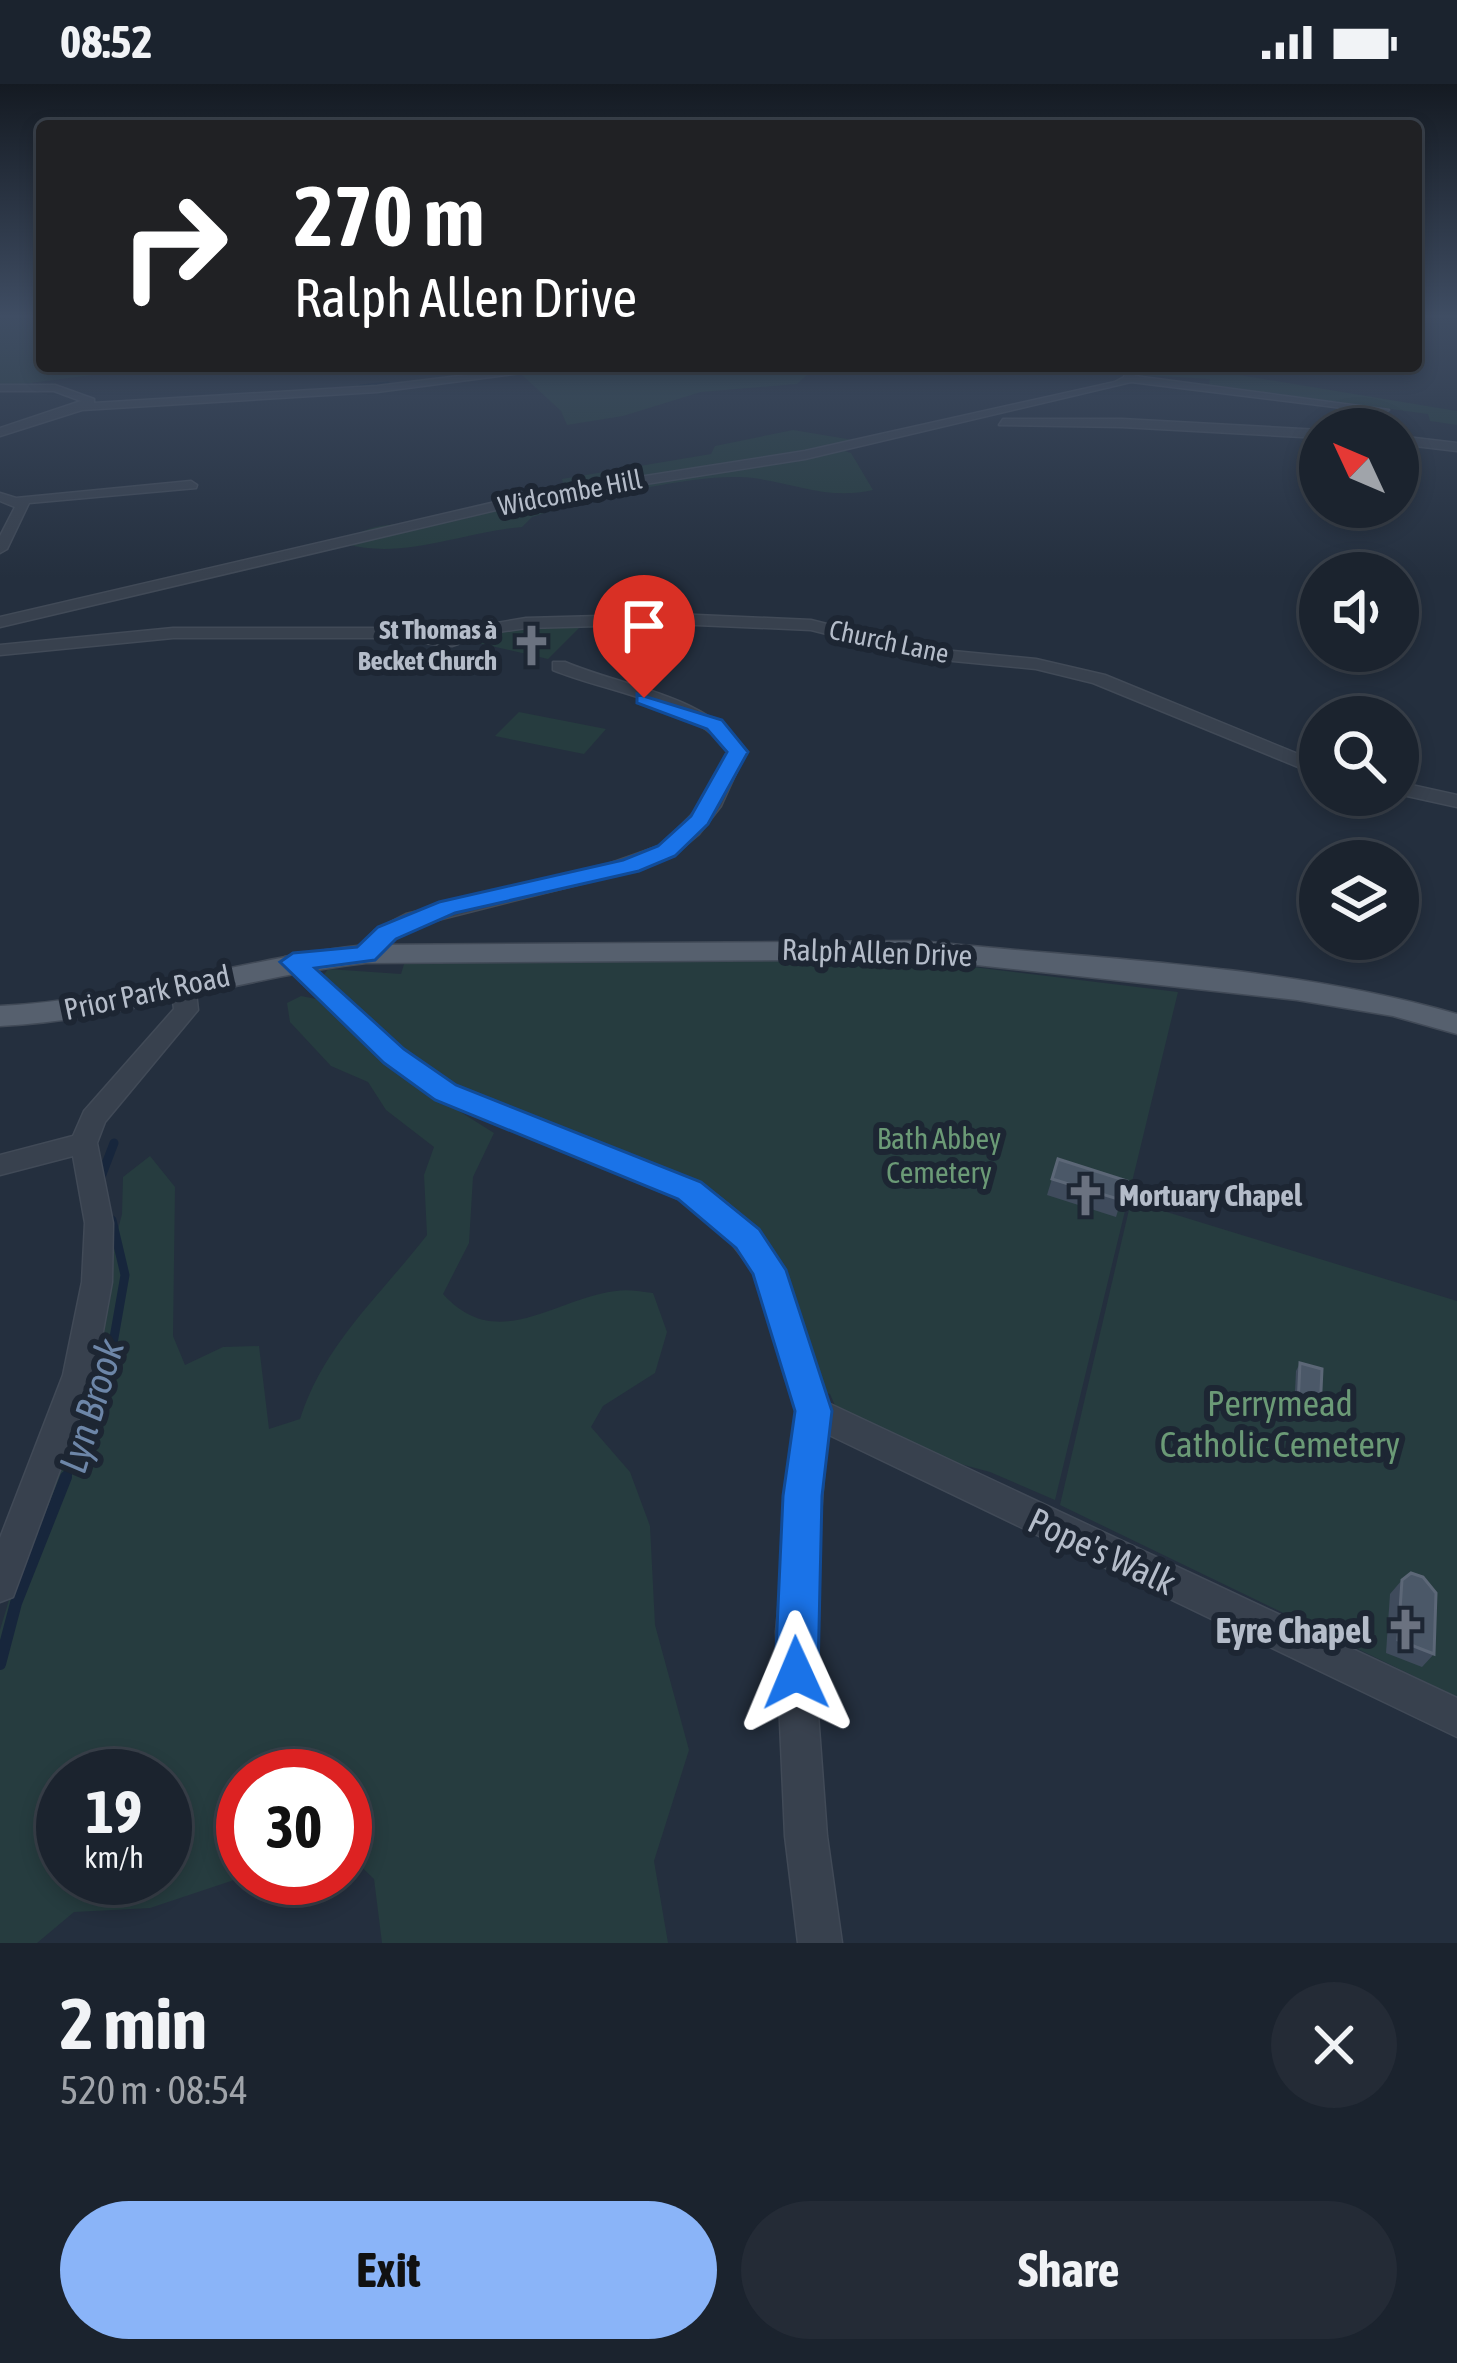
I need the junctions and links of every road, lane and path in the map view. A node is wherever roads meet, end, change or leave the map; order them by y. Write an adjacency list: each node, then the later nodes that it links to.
1 (118, 405): 3 (street)
2 (1022, 405): 4 (street, Widcombe Hill)
3 (82, 407): 5 (street)
4 (964, 422): 6 (street); 13 (street, Widcombe Hill)
5 (0, 432)
6 (1299, 433)
7 (1419, 442): 8 (street)
8 (1457, 447)
9 (191, 485): 11 (street)
10 (0, 497): 11 (street)
11 (21, 500): 12 (street)
12 (0, 549)
13 (0, 622)
14 (439, 637): 15 (street); 16 (street); 18 (street, Church Lane)
15 (458, 642)
16 (0, 650)
17 (559, 667): 21 (street)
18 (1299, 761)
19 (1419, 793): 20 (street)
20 (1457, 801)
21 (366, 954): 22 (main road, Ralph Allen Drive); 25 (main road, Ralph Allen Drive)
22 (293, 962): 23 (main road, Prior Park Road); 28 (street)
23 (183, 984): 24 (main road, Prior Park Road); 26 (street)
24 (0, 1016)
25 (1457, 1024)
26 (84, 1143): 27 (street); 29 (street)
27 (0, 1165)
28 (813, 1411): 30 (street, Pope's Walk); 31 (street)
29 (0, 1584)
30 (1457, 1718)
31 (820, 1943)

